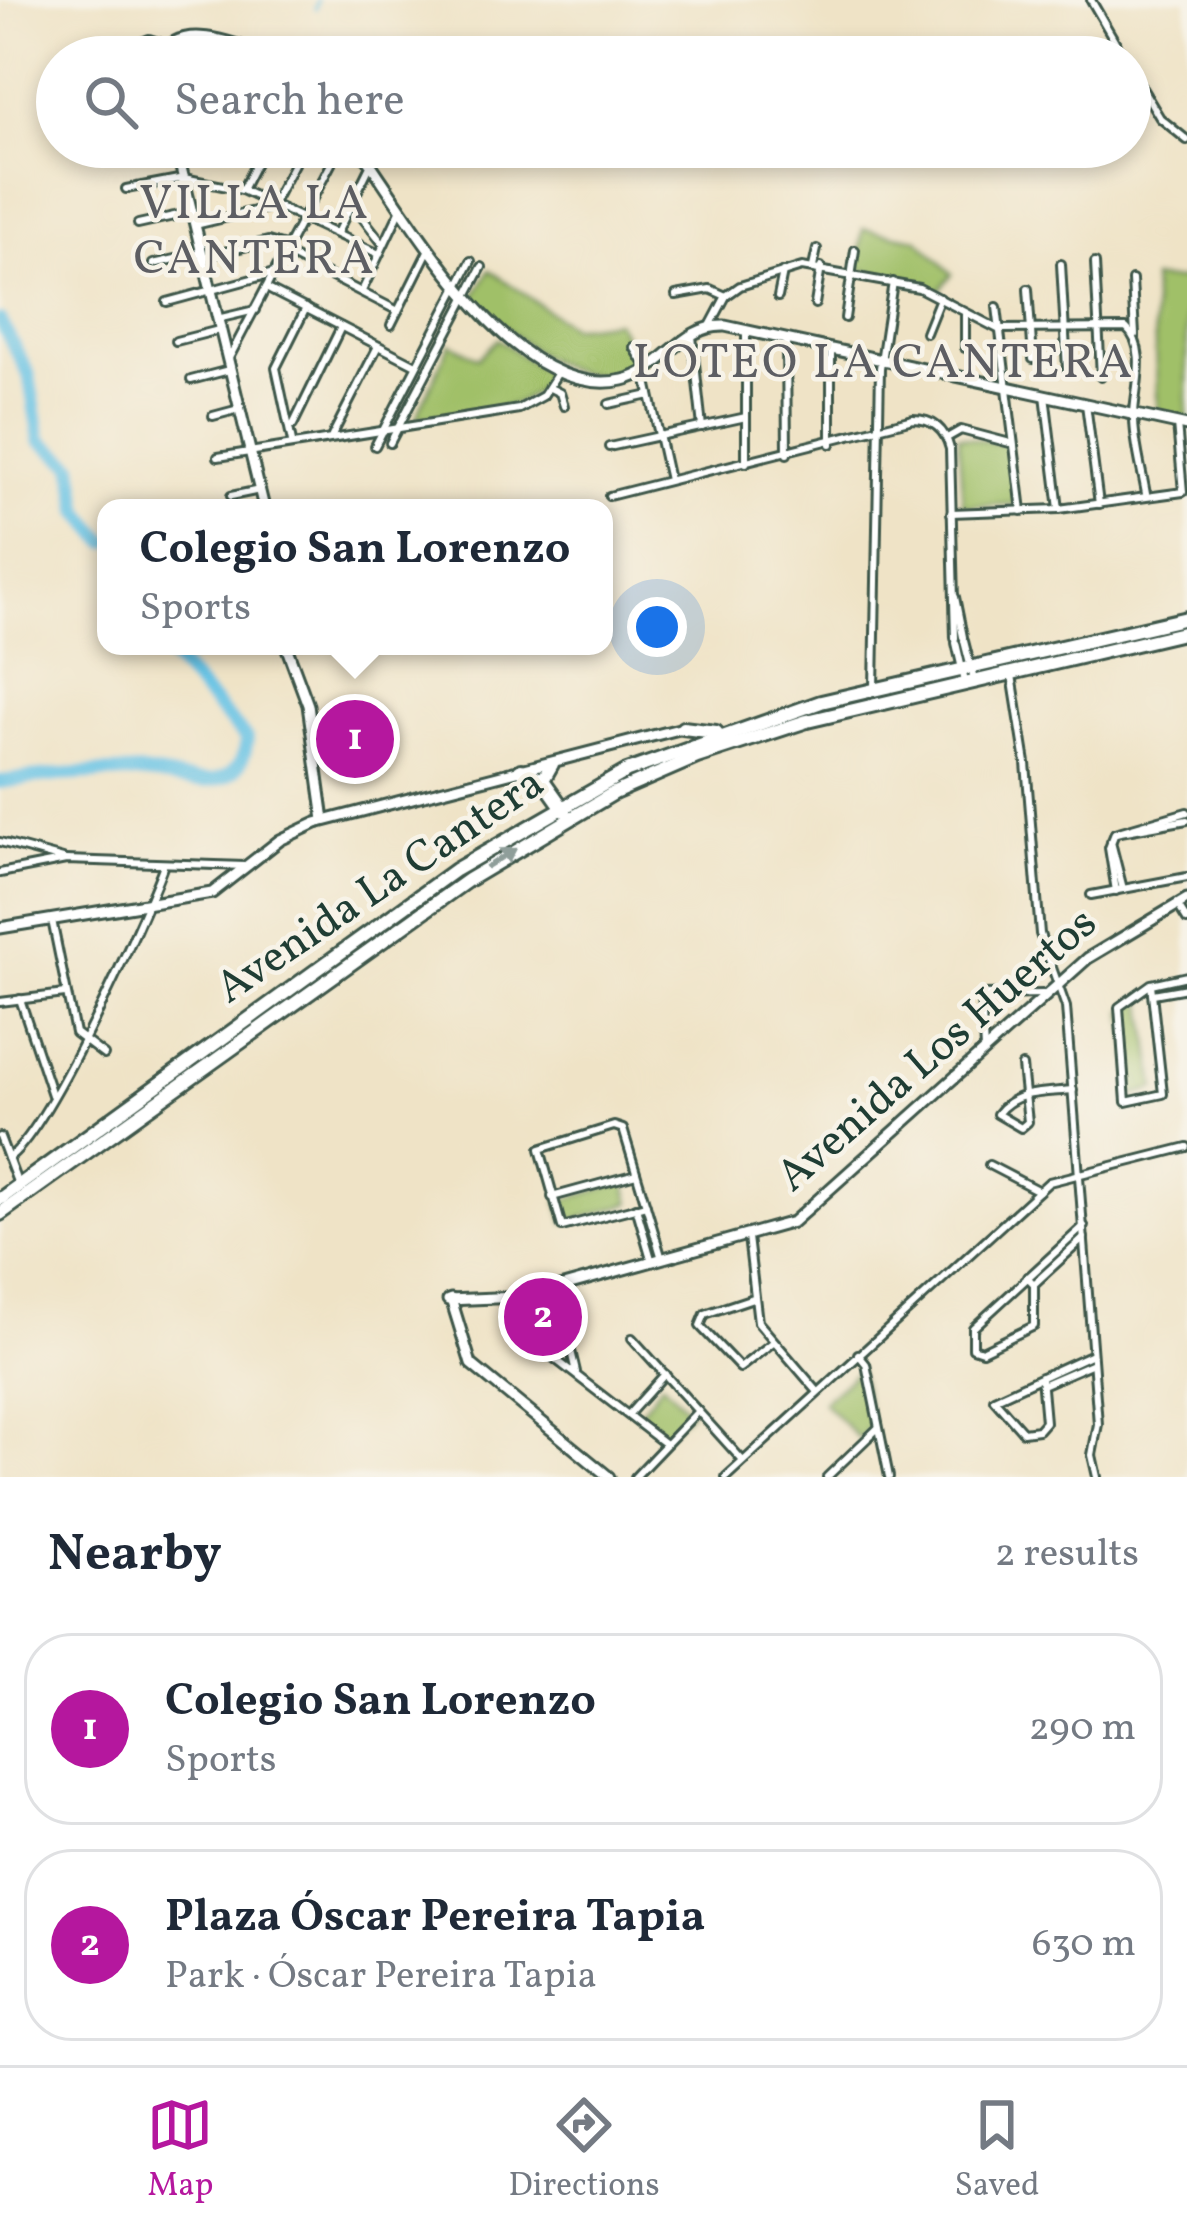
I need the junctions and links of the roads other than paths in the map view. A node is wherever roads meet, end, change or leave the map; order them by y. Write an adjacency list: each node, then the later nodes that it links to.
1 (1091, 0): 2 (street)
2 (1112, 36)
3 (1151, 103): 4 (street)
4 (1187, 140)
5 (181, 168): 11 (street)
6 (253, 168): 13 (street)
7 (292, 168): 14 (street)
8 (329, 168): 18 (street)
9 (368, 168): 15 (street)
10 (373, 168): 16 (street)
11 (184, 178): 12 (street); 13 (street); 17 (street)
12 (126, 189)
13 (242, 190): 14 (street)
14 (274, 204): 18 (street); 20 (street)
15 (352, 204): 21 (street); 22 (street)
16 (402, 208): 22 (street); 23 (street)
17 (192, 212): 19 (street); 20 (street)
18 (303, 218): 21 (street); 24 (street)
19 (138, 224)
20 (195, 225): 28 (street)
21 (337, 233): 27 (street)
22 (384, 245): 27 (street)
23 (430, 248): 40 (street); 55 (street)
24 (286, 250): 28 (street); 36 (street); 44 (street)
25 (817, 250): 34 (street)
26 (855, 250): 37 (street)
27 (380, 254): 44 (street)
28 (202, 255): 31 (street); 43 (street)
29 (471, 261): 40 (street)
30 (1095, 263): 63 (street)
31 (153, 264)
32 (1061, 264): 62 (street)
33 (482, 267): 47 (street)
34 (818, 267): 35 (street); 37 (street); 51 (street)
35 (783, 272): 46 (street); 48 (street)
36 (274, 273): 41 (street); 43 (street)
37 (852, 274): 39 (street); 57 (street)
38 (1132, 280): 70 (street)
39 (892, 282): 49 (street); 77 (street)
40 (457, 286): 47 (street); 78 (street)
41 (266, 288): 53 (street); 54 (street)
42 (1028, 289): 65 (street)
43 (211, 290): 50 (street); 58 (street)
44 (361, 292): 55 (street)
45 (676, 295): 46 (street)
46 (725, 296): 60 (street)
47 (467, 297): 81 (street); 96 (street)
48 (778, 297)
49 (940, 298): 56 (street); 68 (street)
50 (167, 302)
51 (815, 304)
52 (997, 307): 64 (street)
53 (306, 308): 61 (street); 98 (street)
54 (255, 310): 58 (street); 79 (street)
55 (398, 311): 59 (street)
56 (965, 315): 64 (street); 74 (street)
57 (845, 318)
58 (219, 325): 71 (street); 79 (street)
59 (391, 325)
60 (710, 326): 66 (street); 67 (street)
61 (341, 327): 72 (street); 98 (street)
62 (1065, 327): 63 (street); 65 (street); 80 (street)
63 (1098, 327): 70 (street); 83 (street)
64 (998, 328): 65 (street); 85 (street)
65 (1030, 328): 76 (street)
66 (746, 330): 69 (street); 95 (street)
67 (691, 332): 82 (street); 100 (street)
68 (926, 333)
69 (786, 339): 75 (street); 112 (street)
70 (1136, 339): 93 (street)
71 (176, 341)
72 (378, 346): 78 (street); 102 (street)
73 (634, 347): 82 (street)
74 (965, 348)
75 (831, 349): 77 (street); 108 (street)
76 (1033, 359)
77 (881, 360): 85 (street); 101 (street)
78 (416, 365): 99 (street)
79 (228, 366): 84 (street); 92 (street)
80 (1067, 369)
81 (559, 371): 82 (street); 86 (street)
82 (646, 372): 87 (street)
83 (1101, 377)
84 (191, 380)
85 (1003, 386): 88 (street); 107 (street)
86 (550, 388): 91 (street); 96 (street)
87 (650, 395): 89 (street); 103 (street)
88 (1045, 395): 90 (street); 122 (street)
89 (609, 404)
90 (1086, 404): 93 (street); 121 (street)
91 (564, 406)
92 (239, 410): 94 (street); 111 (street)
93 (1133, 414): 97 (street); 117 (street)
94 (213, 416)
95 (746, 417): 100 (street); 114 (street)
96 (400, 425): 99 (street); 106 (street)
97 (1182, 425): 117 (street)
98 (292, 428): 105 (street)
99 (385, 428): 102 (street); 109 (street)
100 (702, 428): 103 (street)
101 (878, 429): 104 (street); 108 (street); 130 (street)
102 (332, 436): 105 (street)
103 (659, 437): 110 (street); 115 (street)
104 (947, 438): 107 (street); 124 (street)
105 (292, 442): 111 (street)
106 (390, 443)
107 (1010, 443): 123 (street)
108 (831, 444): 112 (street)
109 (375, 446)
110 (609, 447)
111 (248, 450): 113 (street); 116 (street)
112 (787, 454): 114 (street)
113 (218, 457)
114 (746, 463): 115 (street)
115 (669, 480): 119 (street)
116 (260, 490): 118 (street); 120 (street)
117 (1146, 494): 121 (street)
118 (231, 496)
119 (609, 496)
120 (262, 499)
121 (1099, 504): 122 (street)
122 (1059, 509): 123 (street)
123 (1022, 511): 124 (street)
124 (950, 513): 129 (street)
125 (1187, 618): 129 (highway, Avenida La Cantera)
126 (1187, 632): 128 (highway, Avenida La Cantera)
127 (289, 655): 140 (street)
128 (1011, 671): 129 (highway, Avenida La Cantera); 155 (street)
129 (968, 674): 130 (highway, Avenida La Cantera); 133 (highway, Avenida La Cantera)
130 (874, 688): 132 (highway, Avenida La Cantera)
131 (683, 728): 132 (highway); 133 (highway); 134 (street)
132 (723, 733): 133 (highway, Avenida La Cantera)
133 (696, 750): 137 (highway, Avenida La Cantera); 138 (highway, Avenida La Cantera)
134 (552, 764): 135 (street); 136 (highway)
135 (521, 770): 136 (highway); 140 (street)
136 (543, 780): 137 (highway)
137 (559, 806): 138 (highway); 176 (highway, Avenida La Cantera)
138 (570, 816): 182 (highway, Avenida La Cantera, one-way to 138)
139 (1187, 816): 147 (street)
140 (324, 820): 143 (street)
141 (0, 842): 142 (street)
142 (66, 860): 144 (street); 145 (street)
143 (249, 865): 144 (street); 150 (street)
144 (163, 867): 150 (street)
145 (0, 873)
146 (1187, 877): 147 (street)
147 (1119, 890): 148 (street)
148 (1091, 896)
149 (1182, 901): 152 (street); 155 (street, Avenida Los Huertos)
150 (149, 904): 151 (street); 163 (street)
151 (52, 920): 153 (street); 158 (street)
152 (1187, 920)
153 (0, 928)
154 (1187, 976): 156 (street)
155 (1060, 982): 159 (street, Avenida Los Huertos); 167 (street)
156 (1151, 984): 160 (street); 160 (street)
157 (1187, 988): 160 (street)
158 (65, 994): 161 (street); 163 (street)
159 (1047, 994): 164 (street, Avenida Los Huertos); 164 (street)
160 (1153, 994)
161 (20, 999): 162 (street); 169 (street)
162 (0, 1002)
163 (80, 1041): 165 (street); 169 (street)
164 (984, 1050): 184 (street, Avenida Los Huertos)
165 (104, 1055)
166 (1022, 1066): 168 (street)
167 (1073, 1090): 168 (street); 174 (street)
168 (1026, 1095): 168 (street)
169 (52, 1096): 172 (street)
170 (0, 1137): 172 (street)
171 (1187, 1147): 174 (street)
172 (8, 1158): 176 (street)
173 (988, 1165): 177 (street)
174 (1080, 1171): 177 (street); 183 (street)
175 (637, 1173): 178 (street); 178 (street); 180 (street)
176 (19, 1186): 179 (highway, Avenida La Cantera)
177 (1039, 1191): 194 (street)
178 (553, 1197): 181 (street)
179 (0, 1199)
180 (646, 1205): 181 (street); 186 (street)
181 (636, 1208): 186 (street)
182 (0, 1214)
183 (1084, 1226): 185 (street); 187 (street)
184 (748, 1237): 186 (street, Avenida Los Huertos); 190 (street)
185 (1084, 1238): 187 (street); 195 (street)
186 (657, 1260): 188 (street, Avenida Los Huertos)
187 (1030, 1281): 187 (street)
188 (556, 1288): 189 (street, Avenida Los Huertos); 193 (street)
189 (518, 1297): 196 (street); 206 (street, Avenida Los Huertos)
190 (753, 1298): 192 (street); 192 (street)
191 (632, 1338): 197 (street)
192 (772, 1343): 200 (street)
193 (572, 1354): 196 (street); 198 (street)
194 (858, 1354): 200 (street); 203 (street)
195 (1092, 1359): 199 (street); 211 (street)
196 (557, 1361): 198 (street)
197 (664, 1374): 201 (street); 202 (street)
198 (577, 1376): 202 (street)
199 (1041, 1381): 199 (street)
200 (818, 1391): 205 (street)
201 (698, 1411): 204 (street); 205 (street)
202 (629, 1414): 204 (street)
203 (878, 1428): 209 (street); 210 (street)
204 (664, 1443): 207 (street)
205 (743, 1461): 208 (street)
206 (609, 1477)
207 (634, 1477)
208 (726, 1477)
209 (827, 1477)
210 (889, 1477)
211 (1097, 1477)

